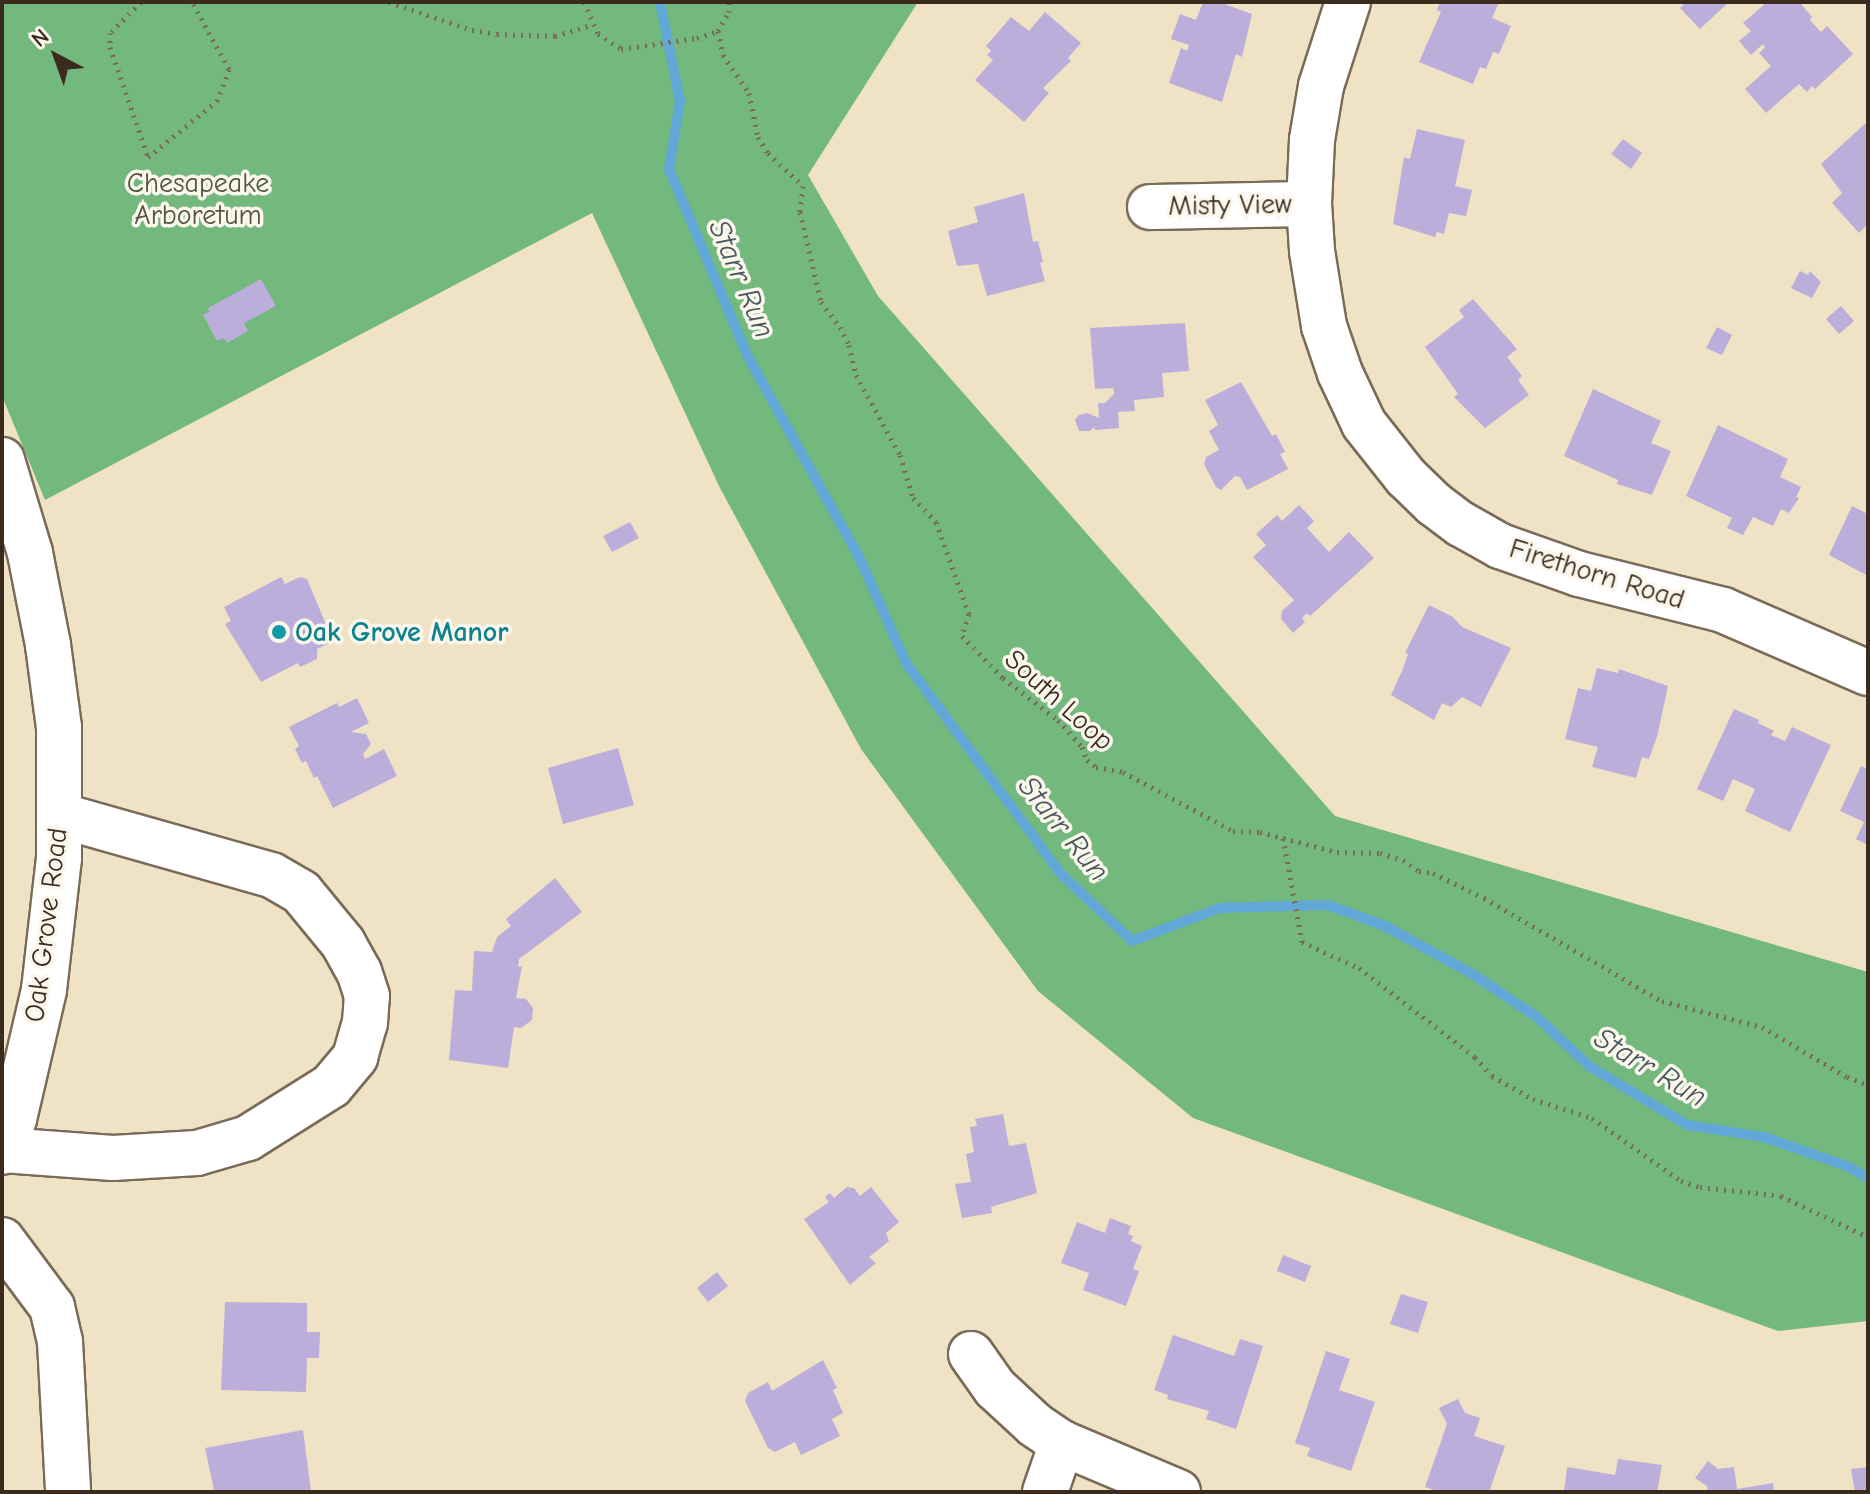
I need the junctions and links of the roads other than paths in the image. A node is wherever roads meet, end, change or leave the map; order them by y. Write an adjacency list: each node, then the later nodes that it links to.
1 (1348, 2): 2 (street, Firethorn Road)
2 (1309, 204): 3 (street, Misty View); 5 (street, Firethorn Road)
3 (1150, 207)
4 (2, 460): 6 (street, Oak Grove Road)
5 (1868, 673)
6 (59, 815): 7 (street, Oak Grove Road); 7 (street)
7 (2, 1151)
8 (2, 1240): 11 (street)
9 (971, 1354): 10 (street)
10 (1062, 1443): 12 (street); 13 (street)
11 (68, 1492)
12 (1045, 1492)
13 (1178, 1492)

